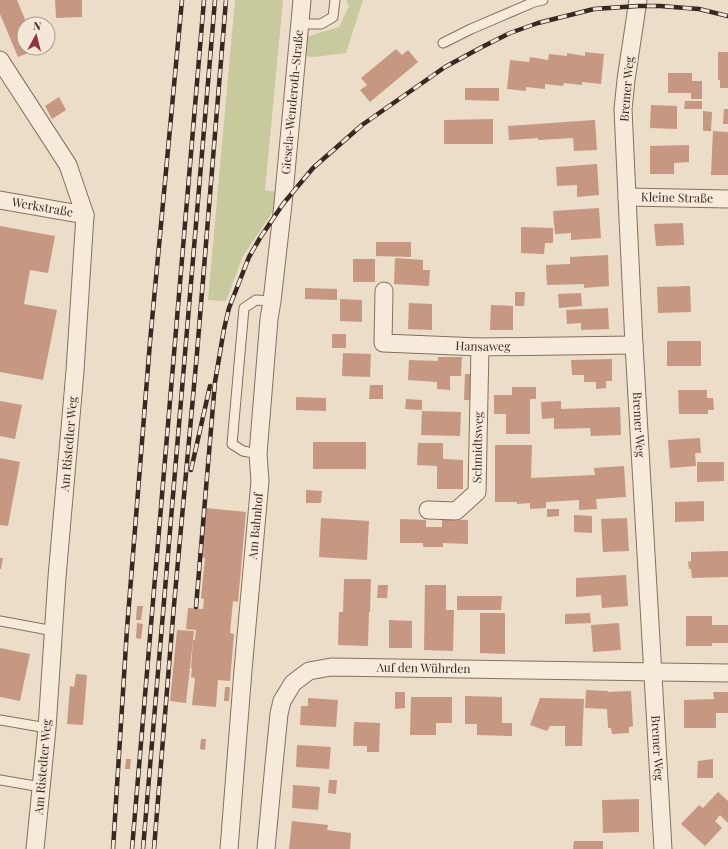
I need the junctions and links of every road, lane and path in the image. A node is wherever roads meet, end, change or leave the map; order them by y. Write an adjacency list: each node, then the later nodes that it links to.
1 (302, 0): 5 (street, Giesela-Wenderoth-Straße)
2 (335, 0): 5 (lane)
3 (543, 0): 6 (lane)
4 (638, 0): 8 (street, Bremer Weg)
5 (300, 24): 11 (street, Giesela-Wenderoth-Straße)
6 (443, 43)
7 (0, 60): 12 (street, Am Ristedter Weg)
8 (627, 197): 9 (street, Kleine Straße); 15 (street, Bremer Weg)
9 (728, 199)
10 (0, 200): 12 (street, Werkstraße)
11 (282, 204): 14 (street, Am Bahnhof)
12 (85, 215): 20 (street, Am Ristedter Weg)
13 (384, 291): 16 (street, Hansaweg)
14 (272, 301): 17 (street, Am Bahnhof); 17 (lane)
15 (634, 345): 16 (street, Hansaweg); 21 (street, Bremer Weg)
16 (480, 347): 18 (street, Schmidtsweg)
17 (258, 454): 28 (street, Am Bahnhof)
18 (428, 510)
19 (0, 621): 20 (lane)
20 (54, 631): 24 (street, Am Ristedter Weg)
21 (653, 672): 22 (street, Auf den Wührden); 29 (street, Auf den Wührden); 30 (street, Bremer Weg)
22 (728, 673)
23 (0, 720): 24 (lane)
24 (47, 728): 26 (street, Am Ristedter Weg)
25 (0, 780): 26 (lane)
26 (41, 787): 27 (street, Am Ristedter Weg)
27 (35, 849)
28 (229, 849)
29 (266, 849)
30 (663, 849)

